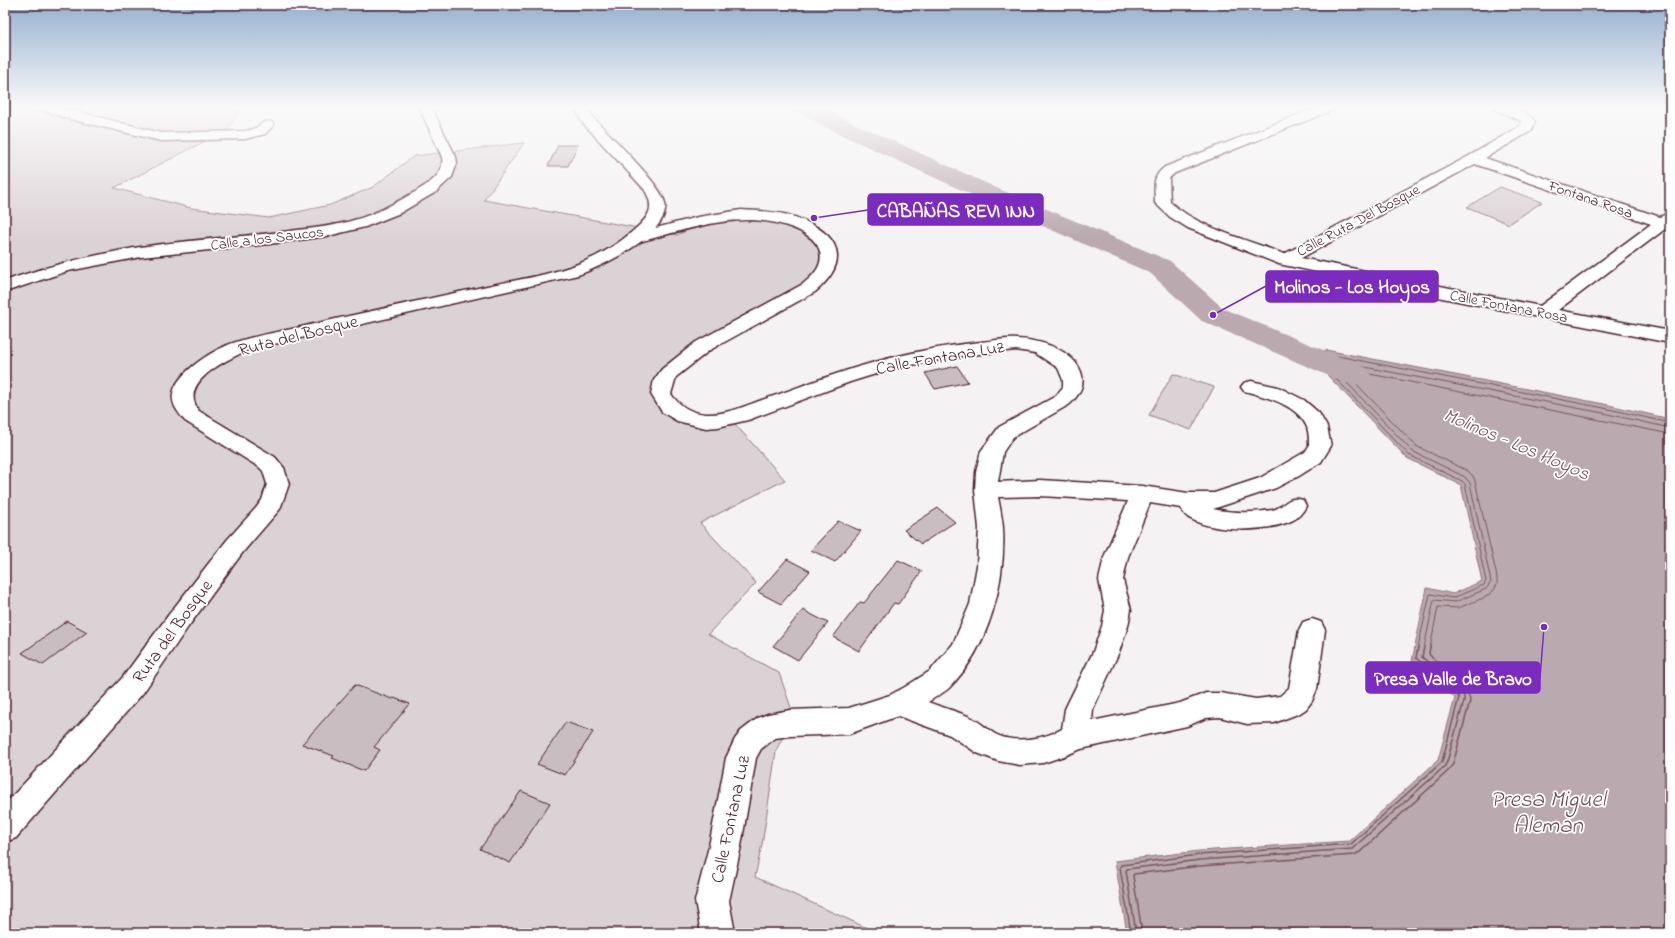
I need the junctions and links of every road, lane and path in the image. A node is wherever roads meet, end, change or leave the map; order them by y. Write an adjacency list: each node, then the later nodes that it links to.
1 (446, 151): 9 (street, Calle a los Saucos)
2 (616, 151): 7 (street, Ruta del Bosque)
3 (1219, 151): 8 (street, Calle Fontana Rosa)
4 (1488, 151): 5 (street, Calle Ruta Del Bosque)
5 (1474, 159): 6 (street, Fontana Rosa); 8 (street, Calle Ruta Del Bosque)
6 (1666, 220): 10 (street)
7 (635, 238): 13 (street, Calle Fontana Luz); 20 (street, Ruta del Bosque)
8 (1285, 260): 10 (street, Calle Fontana Rosa)
9 (5, 288)
10 (1543, 313): 11 (street, Calle Fontana Rosa)
11 (1670, 337)
12 (1251, 387): 15 (street)
13 (986, 490): 14 (street); 18 (street, Calle Fontana Luz)
14 (1142, 494): 15 (street); 19 (street)
15 (1188, 501): 16 (street)
16 (1295, 506)
17 (1312, 630): 19 (street)
18 (898, 704): 19 (street); 21 (street, Calle Fontana Luz)
19 (1074, 737)
20 (5, 827)
21 (718, 933)

